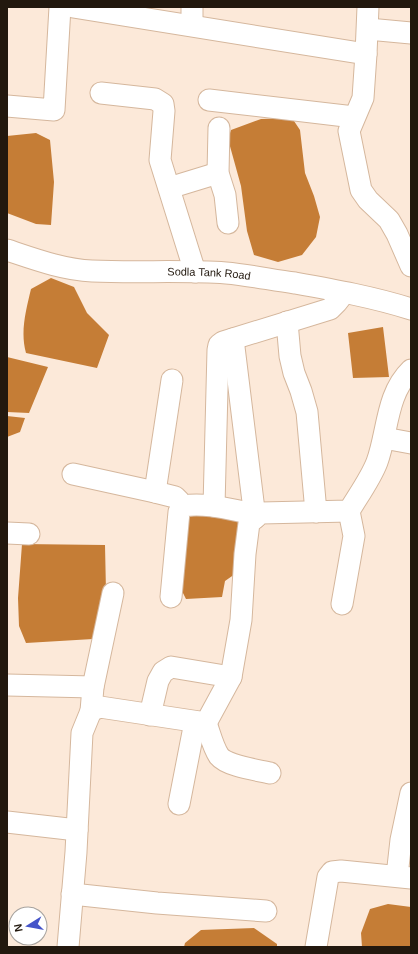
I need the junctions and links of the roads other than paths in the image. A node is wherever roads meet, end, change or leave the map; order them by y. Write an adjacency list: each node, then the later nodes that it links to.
1 (60, 7): 11 (street)
2 (73, 7): 4 (street)
3 (368, 7): 6 (street)
4 (101, 9): 5 (street)
5 (192, 16): 8 (street)
6 (368, 30): 7 (street); 8 (street)
7 (411, 34)
8 (366, 54): 12 (street)
9 (101, 93): 15 (street)
10 (209, 100): 12 (street)
11 (7, 106)
12 (354, 117): 18 (street)
13 (219, 128): 14 (street)
14 (218, 173): 15 (street); 16 (street)
15 (169, 188): 19 (street)
16 (228, 223)
17 (9, 256): 19 (street, Sodla Tank Road)
18 (411, 266)
19 (195, 272): 20 (street, Sodla Tank Road)
20 (344, 292): 21 (street, Sodla Tank Road); 22 (street)
21 (411, 309)
22 (287, 322): 23 (street); 33 (street)
23 (232, 339): 31 (street); 34 (street)
24 (411, 370): 26 (street)
25 (172, 380): 29 (street)
26 (384, 438): 27 (street); 32 (street)
27 (411, 443)
28 (72, 474): 29 (street)
29 (155, 492): 30 (street)
30 (183, 506): 31 (street); 38 (street)
31 (214, 506): 34 (street)
32 (349, 511): 33 (street); 39 (street)
33 (316, 512): 34 (street)
34 (255, 516): 40 (street)
35 (7, 533): 36 (street)
36 (29, 534)
37 (113, 592): 42 (street)
38 (171, 597)
39 (342, 604)
40 (231, 677): 44 (street); 45 (street)
41 (7, 685): 42 (street)
42 (92, 687): 43 (street)
43 (91, 711): 44 (street); 50 (street)
44 (150, 714): 45 (street)
45 (201, 723): 46 (street); 48 (street)
46 (270, 773)
47 (411, 793): 51 (street)
48 (179, 804)
49 (7, 822): 50 (street)
50 (77, 830): 53 (street)
51 (406, 840): 52 (street)
52 (404, 877): 56 (street)
53 (72, 894): 54 (street); 55 (street)
54 (266, 911)
55 (68, 947)
56 (316, 947)

